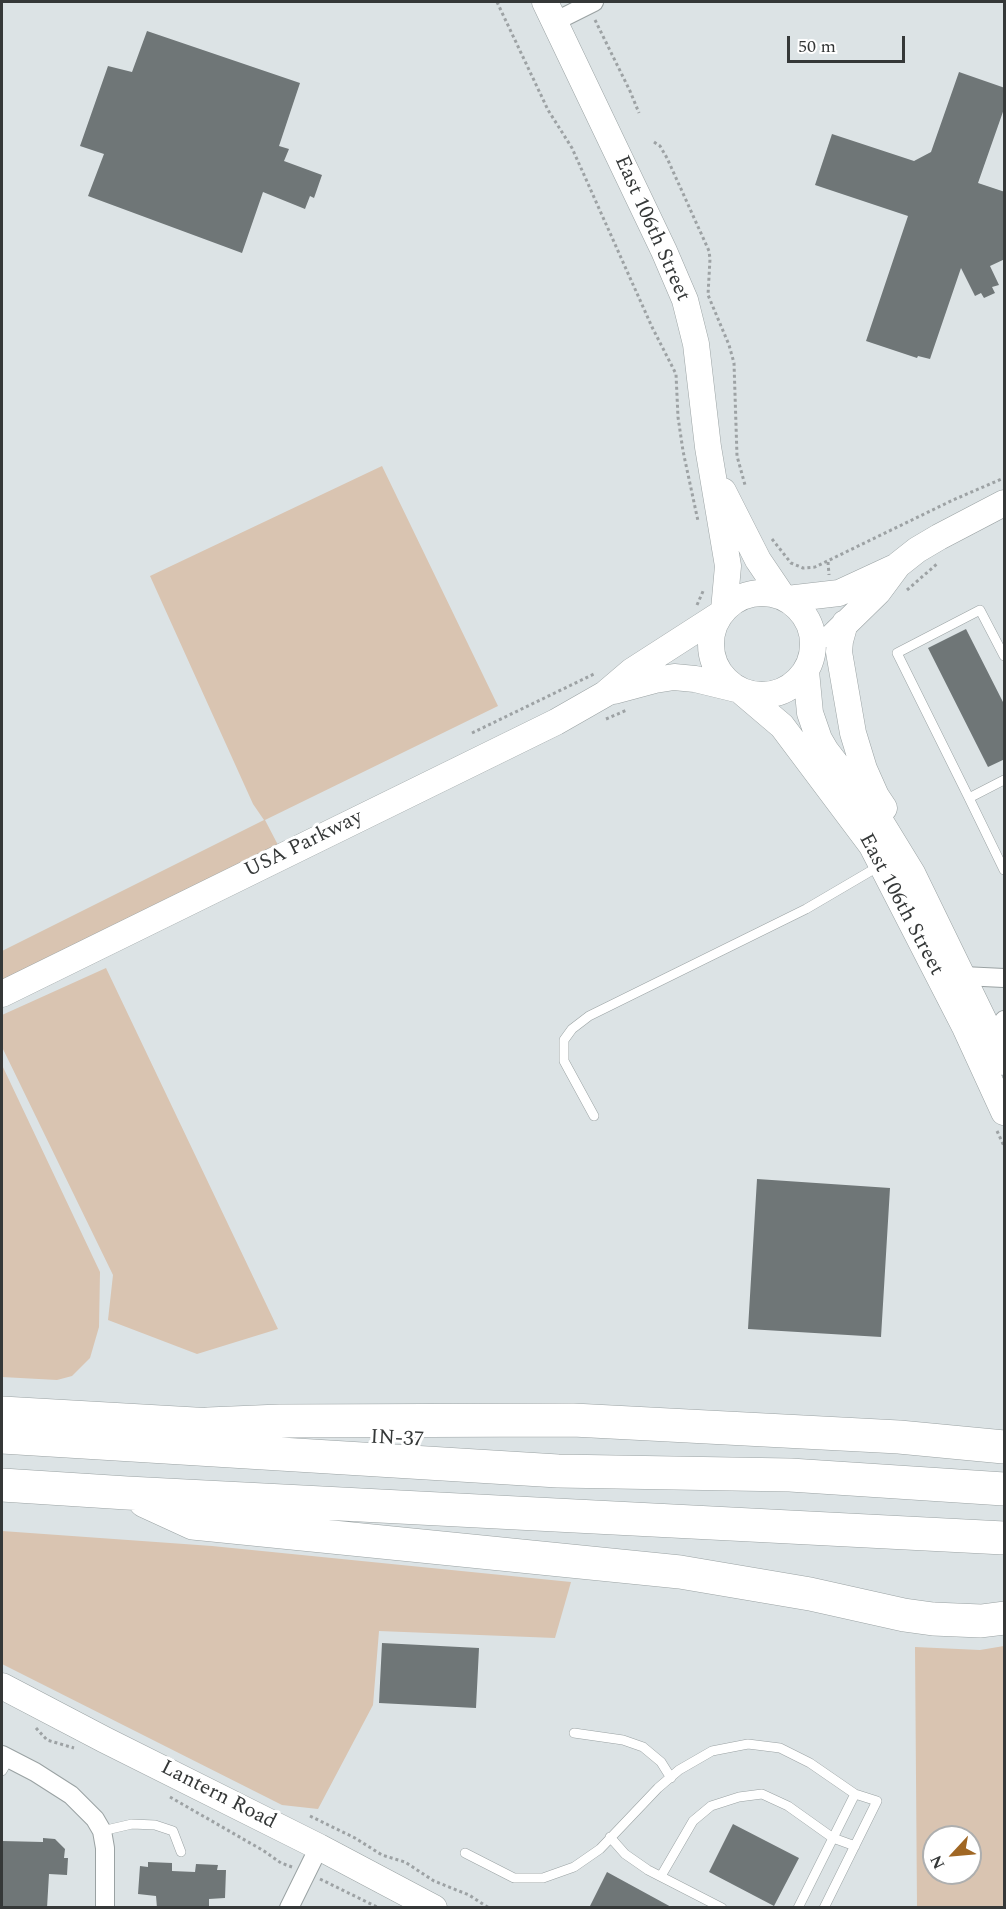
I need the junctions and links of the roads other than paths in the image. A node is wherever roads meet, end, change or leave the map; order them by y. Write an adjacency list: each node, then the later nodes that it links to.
1 (591, 3): 2 (street)
2 (549, 11): 3 (main road, East 106th Street)
3 (712, 470): 6 (main road, East 106th Street); 7 (main road, East 106th Street)
4 (1004, 504): 5 (main road)
5 (898, 565): 6 (main road); 8 (main road)
6 (785, 598): 7 (main road); 10 (main road)
7 (721, 612): 11 (main road, USA Parkway); 12 (main road)
8 (844, 623): 10 (main road); 17 (main road)
9 (1005, 656): 14 (lane)
10 (808, 666): 12 (main road); 17 (main road, East 106th Street)
11 (603, 682): 12 (main road, USA Parkway); 20 (main road, USA Parkway)
12 (740, 691): 15 (main road, East 106th Street)
13 (1005, 780): 14 (lane)
14 (969, 798): 16 (lane)
15 (883, 864): 23 (main road, East 106th Street); 24 (lane)
16 (1005, 870)
17 (912, 873): 18 (main road, East 106th Street)
18 (963, 976): 19 (street); 22 (main road, East 106th Street)
19 (1005, 978)
20 (2, 994)
21 (1005, 1020): 22 (street)
22 (1001, 1055)
23 (1005, 1112)
24 (594, 1116)
25 (2, 1413): 26 (highway, IN-37)
26 (208, 1424): 28 (highway); 31 (highway, IN-37)
27 (2, 1437): 31 (highway)
28 (899, 1437): 29 (highway); 30 (highway)
29 (1005, 1438)
30 (1005, 1447)
31 (790, 1475): 33 (highway)
32 (2, 1485): 34 (highway)
33 (1005, 1489)
34 (127, 1493): 35 (highway); 36 (highway)
35 (1005, 1538)
36 (1005, 1618)
37 (2, 1686): 46 (main road, Lantern Road)
38 (574, 1733): 40 (lane)
39 (4, 1762): 42 (street)
40 (671, 1778): 41 (lane); 43 (lane)
41 (855, 1794): 44 (lane); 45 (lane)
42 (102, 1831): 47 (lane); 50 (street)
43 (610, 1838): 48 (lane); 49 (lane)
44 (833, 1838): 45 (lane); 49 (lane); 54 (lane)
45 (855, 1846): 55 (lane)
46 (319, 1847): 51 (street); 52 (main road, Lantern Road)
47 (181, 1852)
48 (465, 1853)
49 (661, 1876): 53 (lane)
50 (105, 1908)
51 (289, 1908)
52 (434, 1908)
53 (722, 1908)
54 (798, 1908)
55 (824, 1908)

